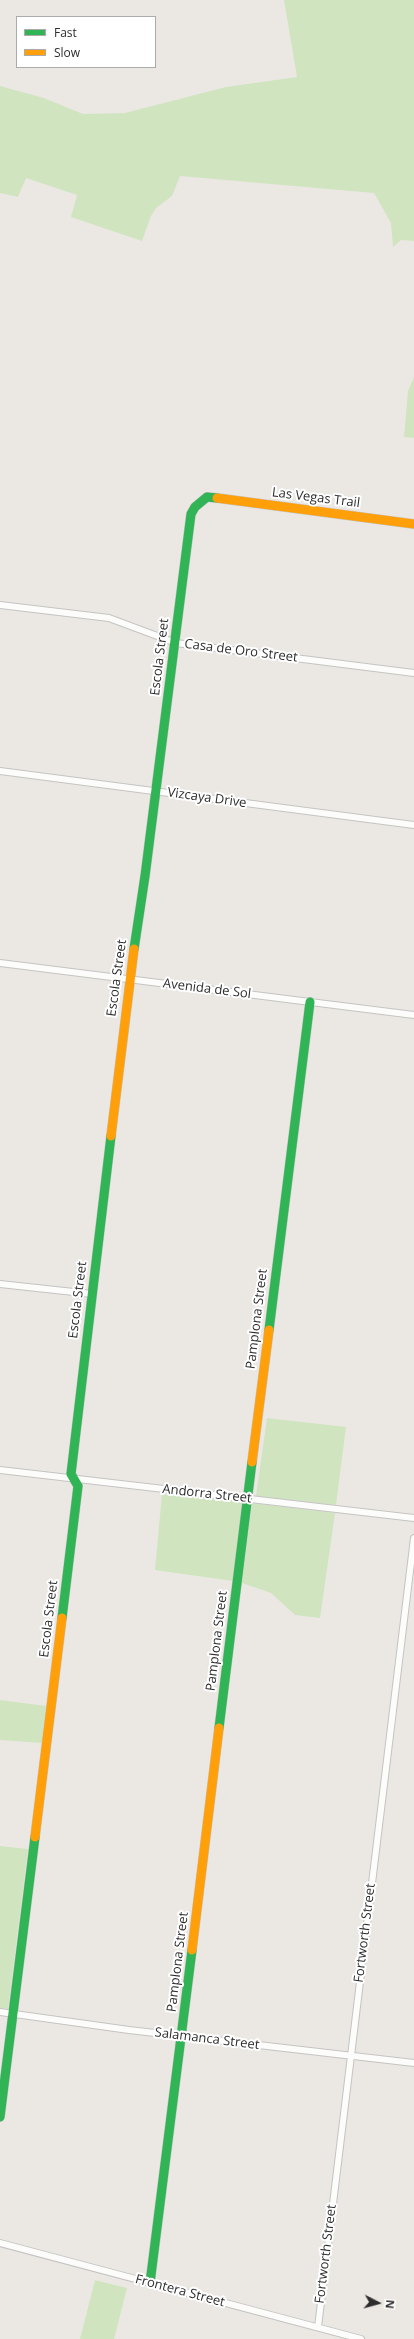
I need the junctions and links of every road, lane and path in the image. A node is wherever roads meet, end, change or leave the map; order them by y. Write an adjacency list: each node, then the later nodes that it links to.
1 (214, 498): 2 (street, Las Vegas Trail); 4 (street, Escola Street)
2 (414, 524)
3 (0, 605): 4 (street, Casa de Oro Street)
4 (176, 643): 5 (street, Casa de Oro Street); 7 (street, Escola Street)
5 (414, 673)
6 (0, 772): 7 (street, Vizcaya Drive)
7 (156, 791): 8 (street, Vizcaya Drive); 10 (street, Escola Street)
8 (414, 825)
9 (0, 963): 10 (street, Avenida de Sol)
10 (128, 979): 11 (street, Avenida de Sol); 14 (street, Escola Street)
11 (310, 1002): 12 (street, Avenida de Sol); 17 (street, Pamplona Street)
12 (414, 1014)
13 (0, 1284): 14 (street)
14 (92, 1294): 16 (street, Escola Street)
15 (0, 1470): 16 (street, Andorra Street)
16 (75, 1480): 17 (street, Andorra Street); 21 (street, Escola Street)
17 (248, 1499): 18 (street, Andorra Street); 22 (street, Pamplona Street)
18 (414, 1518)
19 (414, 1538): 23 (street, Fortworth Street)
20 (0, 2012): 21 (street, Salamanca Street)
21 (12, 2014): 22 (street, Salamanca Street); 25 (street, Escola Street)
22 (182, 2036): 23 (street, Salamanca Street); 27 (street, Pamplona Street)
23 (350, 2055): 24 (street, Salamanca Street); 28 (street, Fortworth Street)
24 (414, 2063)
25 (0, 2117)
26 (0, 2242): 27 (street, Frontera Street)
27 (150, 2283): 28 (street, Frontera Street)
28 (318, 2327): 29 (street, Frontera Street)
29 (352, 2338): 30 (street, Frontera Street)
30 (361, 2339)

